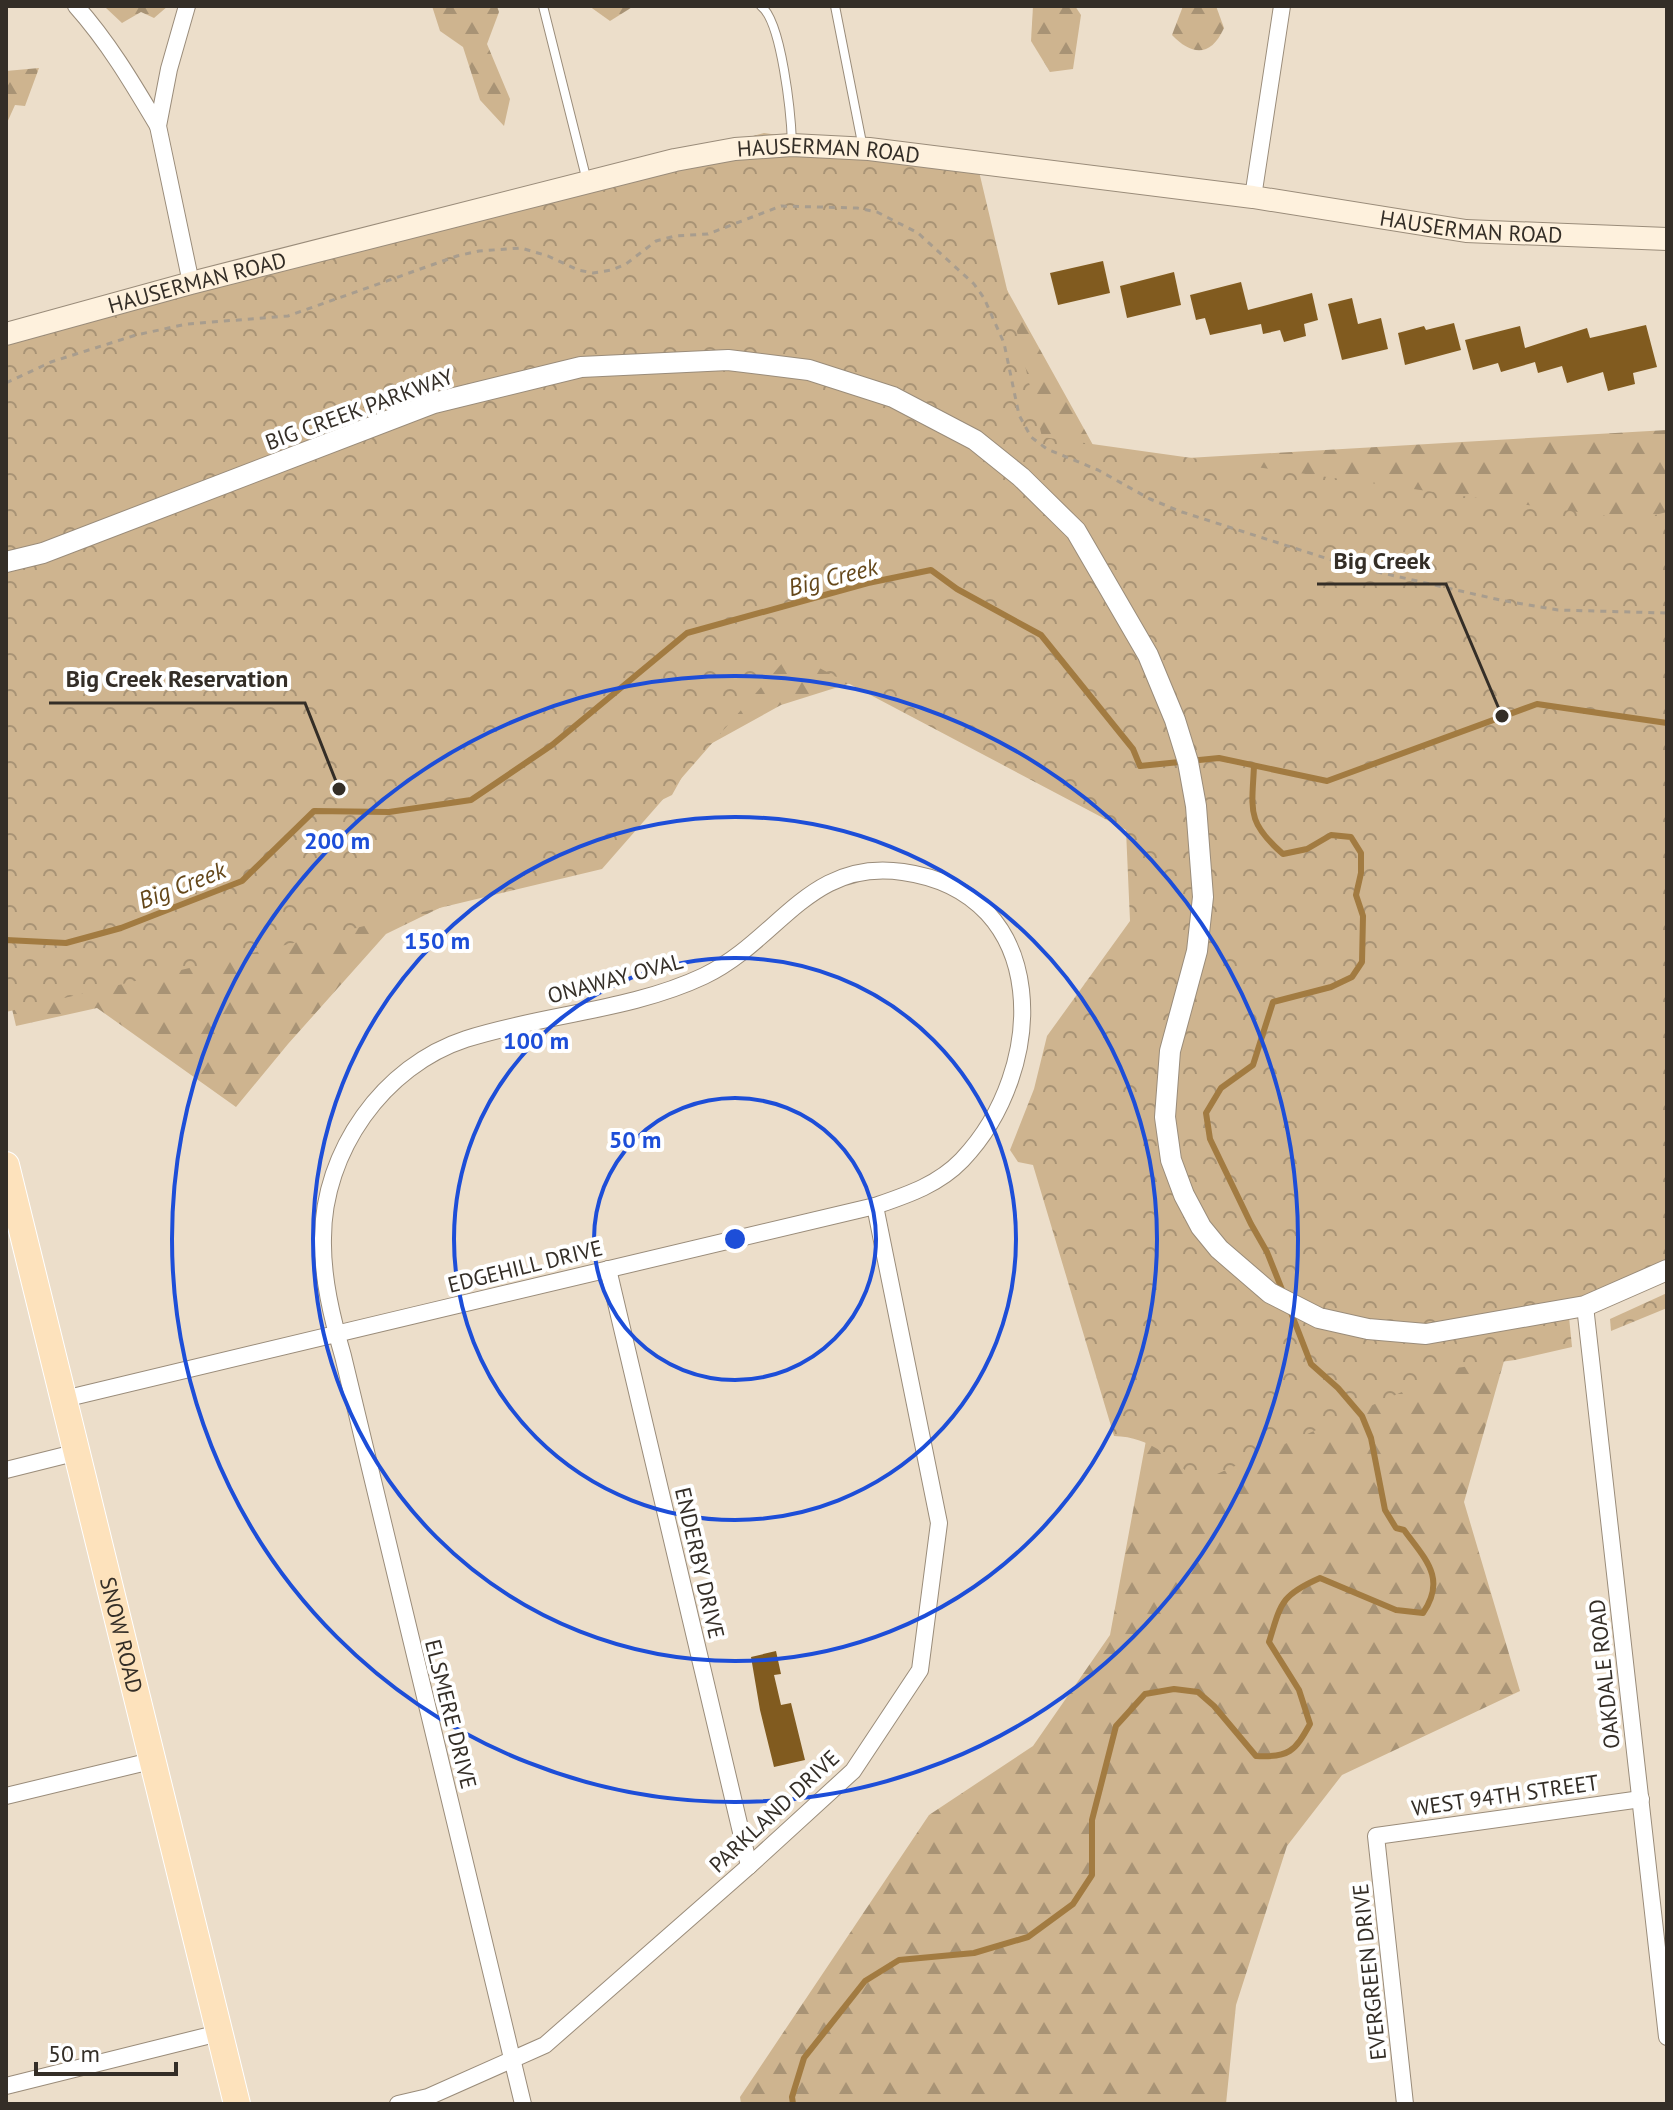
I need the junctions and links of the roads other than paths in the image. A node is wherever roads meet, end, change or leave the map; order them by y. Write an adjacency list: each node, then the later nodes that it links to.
1 (76, 6): 7 (street)
2 (187, 6): 7 (street)
3 (543, 6): 10 (lane)
4 (761, 6): 8 (lane)
5 (835, 6): 9 (lane)
6 (1282, 6): 11 (street)
7 (158, 126): 13 (street)
8 (792, 145): 9 (main road, HAUSERMAN ROAD); 10 (main road, HAUSERMAN ROAD)
9 (864, 149): 11 (main road, HAUSERMAN ROAD)
10 (588, 182): 13 (main road, HAUSERMAN ROAD)
11 (1253, 197): 12 (main road, HAUSERMAN ROAD)
12 (1667, 239)
13 (191, 283): 14 (main road, HAUSERMAN ROAD)
14 (6, 334)
15 (6, 562): 21 (street, BIG CREEK PARKWAY)
16 (979, 1141): 18 (street, EDGEHILL DRIVE); 22 (street, ONAWAY OVAL)
17 (6, 1165): 23 (main road, SNOW ROAD)
18 (875, 1206): 19 (street, EDGEHILL DRIVE); 30 (street, PARKLAND DRIVE)
19 (608, 1269): 22 (street, EDGEHILL DRIVE); 30 (street, ENDERBY DRIVE)
20 (1667, 1270): 21 (street, BIG CREEK PARKWAY)
21 (1585, 1306): 28 (street, OAKDALE ROAD)
22 (336, 1334): 23 (street, EDGEHILL DRIVE); 33 (street, ELSMERE DRIVE)
23 (64, 1399): 24 (main road, SNOW ROAD)
24 (78, 1452): 25 (street); 26 (main road, SNOW ROAD)
25 (6, 1470)
26 (151, 1761): 27 (street); 31 (main road, SNOW ROAD)
27 (6, 1796)
28 (1641, 1799): 29 (street, WEST 94TH STREET); 32 (street, OAKDALE ROAD)
29 (1376, 1836): 38 (street, EVERGREEN DRIVE)
30 (749, 1866): 33 (street, PARKLAND DRIVE)
31 (219, 2033): 34 (street); 35 (main road, SNOW ROAD)
32 (1667, 2037)
33 (512, 2061): 36 (street, PARKLAND DRIVE); 37 (street, ELSMERE DRIVE)
34 (6, 2086)
35 (237, 2104)
36 (398, 2104)
37 (523, 2104)
38 (1405, 2104)

